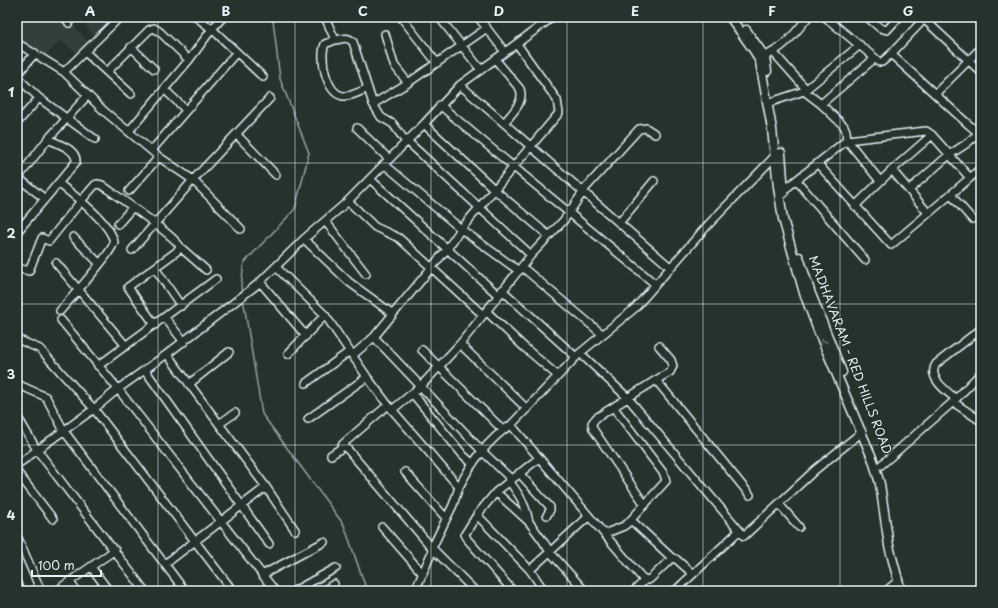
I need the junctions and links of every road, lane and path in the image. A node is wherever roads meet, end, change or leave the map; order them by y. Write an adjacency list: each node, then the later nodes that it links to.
1 (120, 17): 26 (street)
2 (196, 17): 17 (street)
3 (223, 17): 17 (street)
4 (325, 17): 19 (street)
5 (401, 17): 37 (street)
6 (439, 17): 23 (street)
7 (478, 17): 16 (street)
8 (553, 17): 21 (street)
9 (730, 17): 32 (main road, MADHAVARAM - RED HILLS ROAD)
10 (736, 17): 32 (main road, MADHAVARAM - RED HILLS ROAD)
11 (808, 17): 30 (street)
12 (825, 17): 22 (street)
13 (867, 17): 14 (street)
14 (899, 17)
15 (925, 18): 31 (street); 36 (street)
16 (487, 28): 23 (street); 27 (street)
17 (212, 29): 29 (street); 35 (street)
18 (385, 34): 45 (street)
19 (335, 40): 47 (street); 47 (street)
20 (17, 43): 28 (street)
21 (517, 44): 27 (street); 74 (street)
22 (860, 45): 33 (street); 49 (street)
23 (461, 46): 37 (street); 39 (street)
24 (131, 47): 35 (street); 38 (street); 41 (street)
25 (981, 48): 36 (street)
26 (85, 52): 40 (street); 41 (street)
27 (505, 52): 34 (street)
28 (35, 53): 40 (street); 43 (street)
29 (236, 53): 44 (street); 59 (street)
30 (774, 53): 32 (street); 49 (street)
31 (891, 54): 33 (street); 51 (street)
32 (762, 58): 55 (main road, MADHAVARAM - RED HILLS ROAD)
33 (875, 58): 57 (street)
34 (495, 59): 39 (street); 62 (street)
35 (188, 60): 48 (street)
36 (969, 60): 42 (street); 51 (street)
37 (437, 63): 45 (street)
38 (154, 69)
39 (481, 70): 46 (street)
40 (64, 72): 52 (street)
41 (107, 72): 50 (street)
42 (981, 72)
43 (17, 76): 53 (street)
44 (263, 77)
45 (408, 83): 56 (street)
46 (460, 85): 58 (street); 62 (street)
47 (368, 88): 56 (street)
48 (164, 89): 59 (street); 65 (street)
49 (805, 90): 55 (street); 57 (street)
50 (131, 94)
51 (935, 94): 66 (street)
52 (88, 95): 60 (street); 65 (street)
53 (39, 98): 60 (street); 61 (street)
54 (270, 98): 68 (street)
55 (771, 102): 76 (main road, MADHAVARAM - RED HILLS ROAD)
56 (373, 104): 73 (street)
57 (821, 104): 72 (street)
58 (440, 105): 63 (street); 81 (street)
59 (186, 110): 75 (street)
60 (66, 119): 70 (street); 71 (street)
61 (17, 122)
62 (504, 123): 74 (street)
63 (424, 124): 73 (street); 93 (street)
64 (357, 128): 79 (street)
65 (129, 130): 75 (street)
66 (980, 133): 77 (street)
67 (655, 134): 97 (street)
68 (236, 135): 84 (street); 88 (street)
69 (932, 135): 72 (street); 77 (street); 83 (street)
70 (48, 139): 85 (street); 92 (street)
71 (95, 139)
72 (847, 140): 80 (street); 91 (street)
73 (406, 141): 79 (street); 104 (street)
74 (531, 147): 81 (street); 97 (street)
75 (152, 150): 78 (street)
76 (778, 155): 94 (main road, MADHAVARAM - RED HILLS ROAD); 127 (street); 188 (main road, MADHAVARAM - RED HILLS ROAD, one-way to 76)
77 (949, 155): 86 (street); 95 (street)
78 (159, 157): 88 (street); 96 (street)
79 (387, 162): 87 (street); 113 (street)
80 (818, 164): 90 (street); 102 (street)
81 (513, 168): 93 (street); 105 (street)
82 (981, 168): 86 (street)
83 (892, 170): 91 (street); 95 (street)
84 (276, 174)
85 (17, 178): 99 (street)
86 (970, 178): 98 (street)
87 (370, 179): 101 (street); 119 (street)
88 (193, 180): 109 (street); 112 (street)
89 (654, 181): 110 (street)
90 (797, 181): 94 (street); 122 (street)
91 (880, 182): 102 (street)
92 (58, 183): 99 (street); 100 (street)
93 (495, 190): 104 (street); 115 (street)
94 (784, 190): 196 (main road, MADHAVARAM - RED HILLS ROAD)
95 (909, 190): 106 (street)
96 (129, 191)
97 (583, 192): 105 (street); 110 (street)
98 (951, 195): 106 (street); 107 (street)
99 (45, 199): 114 (street)
100 (81, 201): 103 (street); 124 (street); 128 (street)
101 (348, 201): 108 (street); 126 (street)
102 (854, 206): 106 (street)
103 (132, 208): 109 (street); 111 (street)
104 (479, 208): 113 (street); 121 (street)
105 (570, 212): 115 (street); 135 (street)
106 (928, 213)
107 (972, 220)
108 (326, 222): 117 (street); 132 (street)
109 (154, 223): 118 (street); 120 (street)
110 (619, 223): 127 (street)
111 (118, 224)
112 (241, 229)
113 (461, 229): 119 (street); 130 (street)
114 (17, 232)
115 (549, 236): 121 (street)
116 (73, 237): 124 (street)
117 (304, 239): 125 (street); 141 (street)
118 (180, 247): 129 (street); 131 (street)
119 (447, 249): 126 (street); 137 (street)
120 (132, 250)
121 (531, 254): 130 (street)
122 (865, 260)
123 (56, 263): 136 (street)
124 (100, 264): 136 (street)
125 (276, 267): 134 (street); 142 (street)
126 (432, 267): 140 (street); 141 (street)
127 (670, 267): 135 (street)
128 (17, 268)
129 (155, 268): 138 (street); 145 (street)
130 (520, 269): 137 (street); 147 (street)
131 (206, 270)
132 (366, 274)
133 (216, 280): 138 (street)
134 (259, 283): 148 (street); 151 (street)
135 (655, 284): 147 (street)
136 (78, 289): 139 (street); 153 (street)
137 (500, 293): 140 (street); 160 (street)
138 (181, 306): 143 (street)
139 (60, 311)
140 (484, 313): 152 (street); 165 (street)
141 (393, 314): 149 (street)
142 (325, 315): 148 (street); 157 (street)
143 (165, 318): 145 (street); 151 (street)
144 (61, 320): 161 (street)
145 (155, 325): 153 (street)
146 (981, 329): 175 (street)
147 (602, 334): 160 (street)
148 (306, 336): 159 (street)
149 (374, 337): 157 (street); 171 (street)
150 (17, 339): 178 (street)
151 (184, 342): 158 (street)
152 (460, 344): 162 (street); 179 (street)
153 (126, 346): 161 (street)
154 (659, 346): 167 (street)
155 (422, 350): 162 (street)
156 (229, 352): 170 (street)
157 (351, 353): 166 (street); 168 (street)
158 (167, 354): 163 (street); 170 (street)
159 (288, 354)
160 (578, 355): 165 (street); 174 (street)
161 (98, 366): 172 (street)
162 (438, 367): 171 (street); 186 (street)
163 (145, 370): 172 (street); 207 (street)
164 (981, 373): 175 (street)
165 (558, 376): 179 (street)
166 (367, 377): 176 (street); 182 (street)
167 (656, 380): 174 (street); 204 (street)
168 (306, 382)
169 (17, 384): 187 (street)
170 (189, 384): 184 (street)
171 (421, 386): 173 (street); 191 (street)
172 (118, 389): 178 (street); 214 (street)
173 (413, 394): 176 (street); 194 (street)
174 (628, 398): 177 (street); 219 (street)
175 (954, 401): 183 (street); 196 (street)
176 (390, 408): 189 (street); 202 (street)
177 (614, 408): 206 (street); 206 (street)
178 (94, 409): 187 (street); 222 (street)
179 (527, 409): 185 (street)
180 (235, 413): 184 (street)
181 (17, 416): 190 (street)
182 (308, 419)
183 (981, 421)
184 (219, 424): 201 (street)
185 (511, 425): 186 (street); 193 (street)
186 (503, 430): 191 (street)
187 (64, 431): 190 (street); 229 (street)
188 (862, 432): 205 (street); 237 (main road, MADHAVARAM - RED HILLS ROAD)
189 (343, 444): 192 (street); 225 (street)
190 (37, 450): 195 (street); 226 (street)
191 (483, 452): 194 (street); 200 (street)
192 (331, 455)
193 (539, 458): 199 (street); 210 (street)
194 (473, 464): 202 (street)
195 (17, 465)
196 (880, 465): 261 (main road, MADHAVARAM - RED HILLS ROAD)
197 (17, 472): 212 (street)
198 (405, 472): 211 (street)
199 (519, 473): 200 (street); 209 (street)
200 (510, 480): 203 (street); 215 (street)
201 (266, 487): 207 (street); 218 (street)
202 (459, 487): 211 (street)
203 (496, 492): 208 (street); 215 (street)
204 (750, 495)
205 (779, 504): 217 (street); 219 (street)
206 (645, 505): 213 (street)
207 (242, 506): 214 (street); 224 (street)
208 (477, 515): 232 (street); 254 (street)
209 (547, 515)
210 (589, 516): 220 (street); 227 (street)
211 (446, 518): 225 (street)
212 (53, 519)
213 (631, 520): 220 (street); 228 (street)
214 (222, 522): 222 (street); 235 (street)
215 (529, 522): 227 (street)
216 (382, 527): 233 (street)
217 (799, 527)
218 (295, 530)
219 (739, 531): 234 (street)
220 (604, 534): 236 (street)
221 (17, 536): 243 (street)
222 (196, 541): 229 (street); 249 (street)
223 (324, 542): 235 (street)
224 (269, 544)
225 (432, 548): 233 (street); 253 (street)
226 (115, 550): 230 (street); 247 (street)
227 (550, 552): 232 (street); 256 (street)
228 (672, 558): 234 (street); 236 (street)
229 (165, 564): 248 (street)
230 (91, 567): 238 (street); 246 (street)
231 (336, 568): 250 (street)
232 (530, 570): 255 (street)
233 (423, 574): 252 (street)
234 (693, 574): 258 (street)
235 (262, 575): 242 (street)
236 (645, 580): 257 (street)
237 (898, 581): 259 (street); 260 (main road, MADHAVARAM - RED HILLS ROAD)
238 (70, 582): 244 (street); 245 (street)
239 (17, 583): 241 (street)
240 (334, 584): 251 (street)
241 (17, 589)
242 (273, 590)
243 (41, 591)
244 (58, 591)
245 (76, 591)
246 (109, 591)
247 (145, 591)
248 (185, 591)
249 (233, 591)
250 (294, 591)
251 (323, 591)
252 (415, 591)
253 (475, 591)
254 (513, 591)
255 (539, 591)
256 (585, 591)
257 (634, 591)
258 (675, 591)
259 (886, 591)
260 (901, 591)
261 (905, 591)

